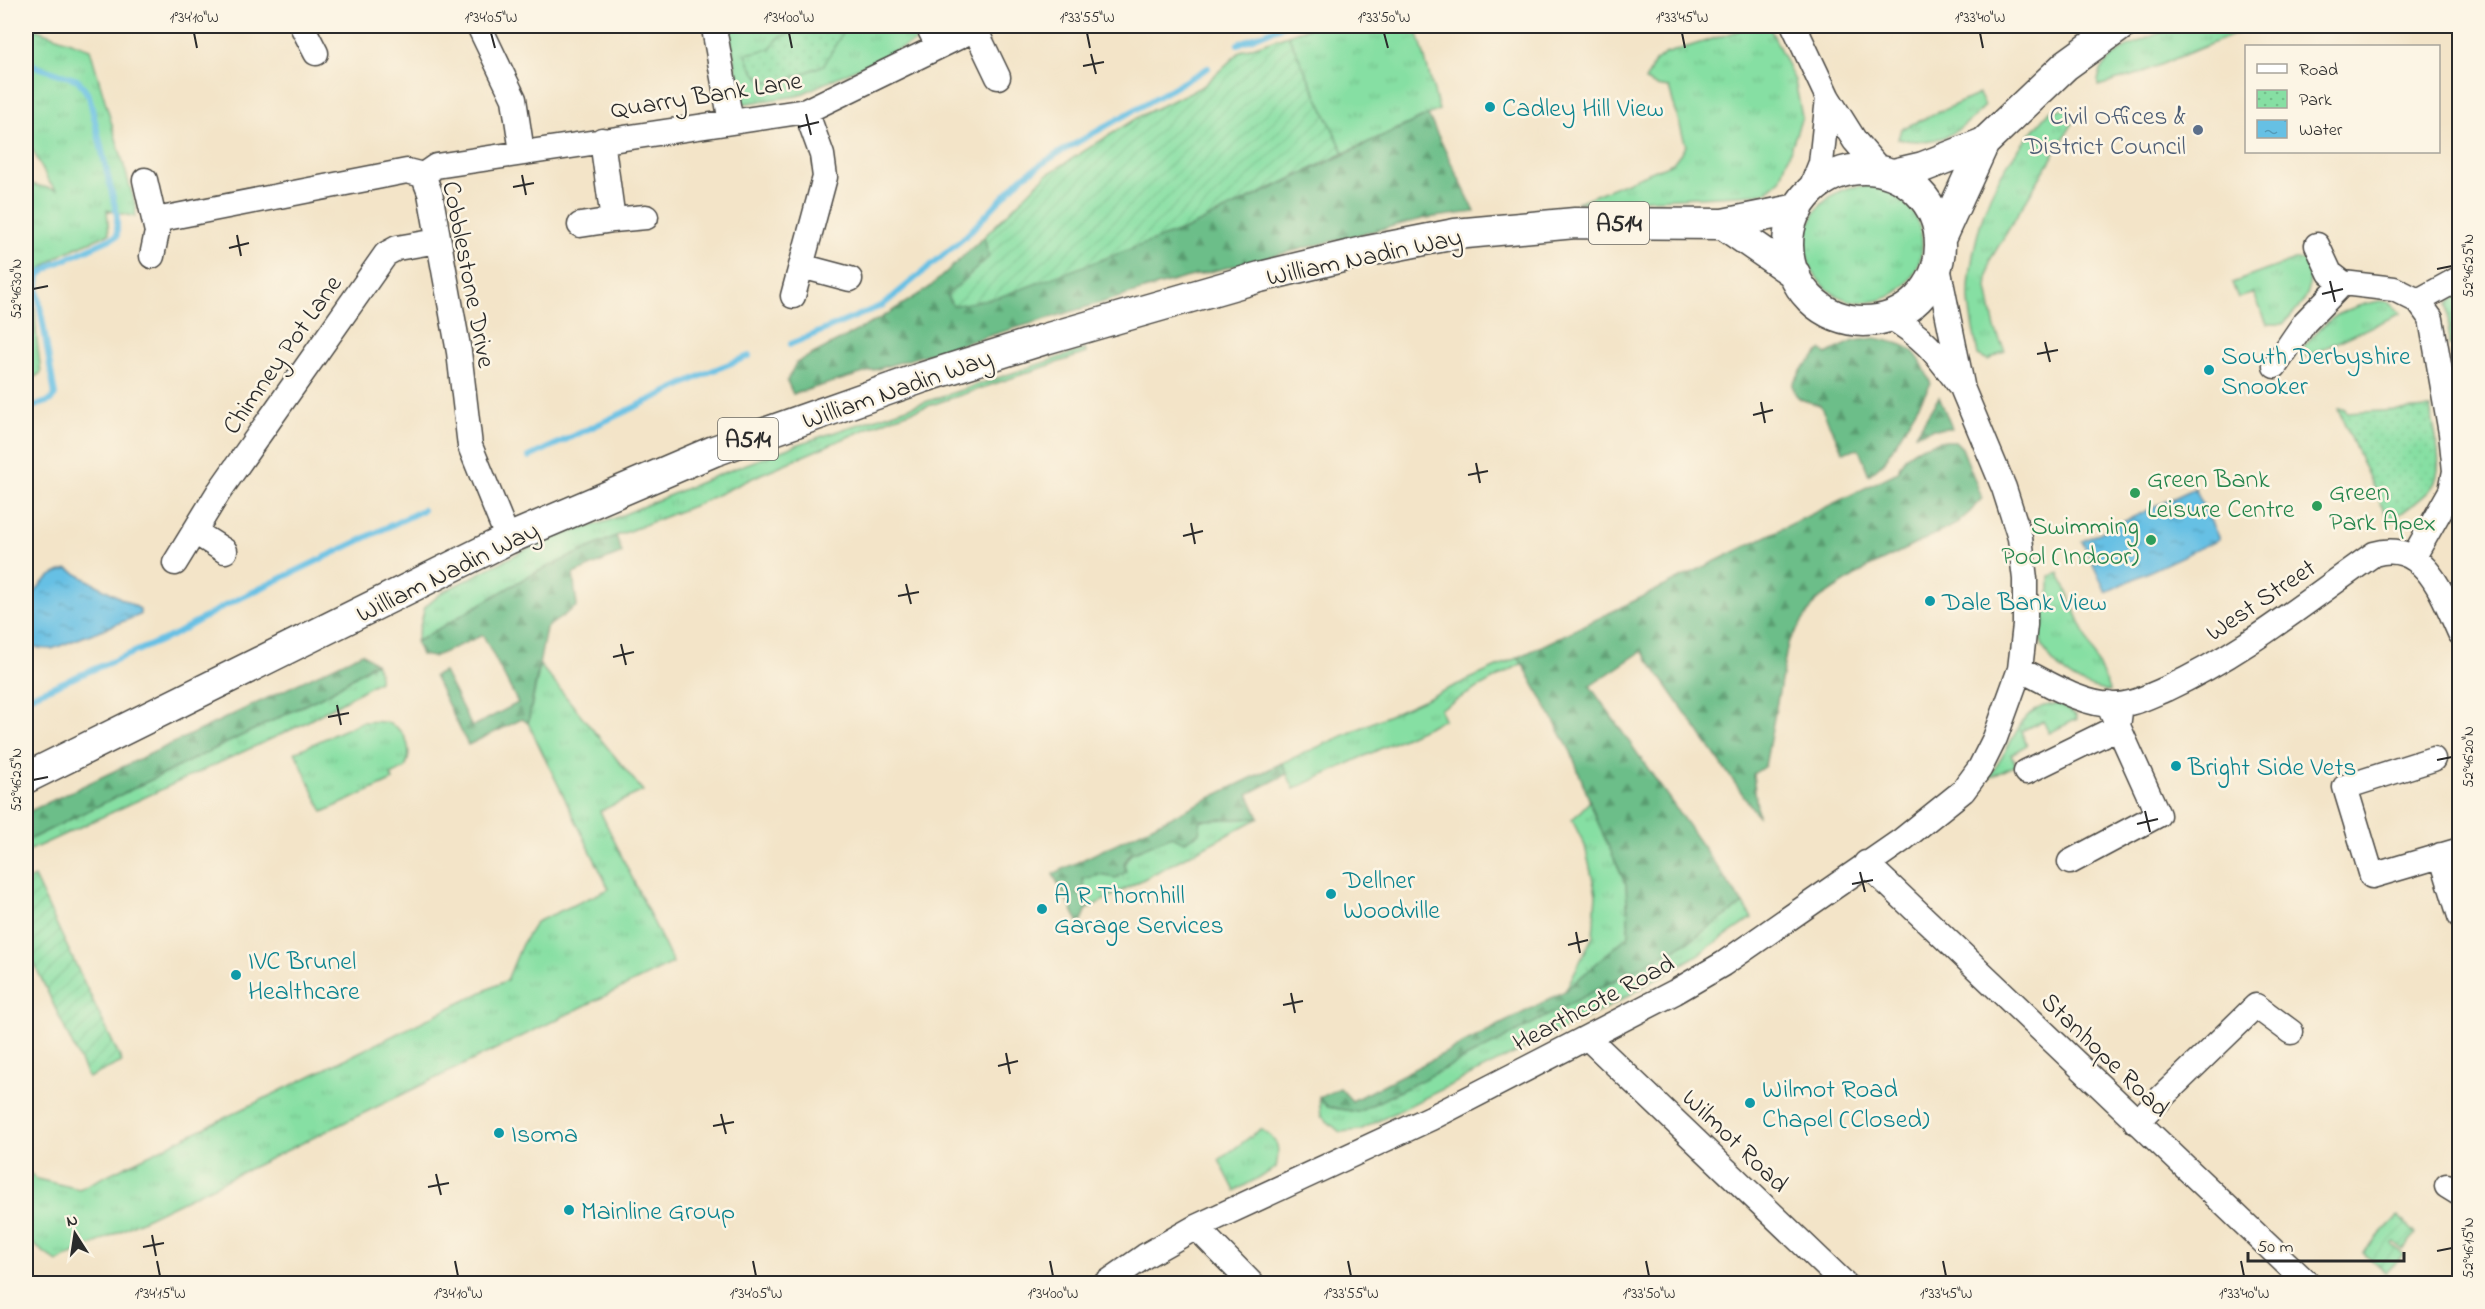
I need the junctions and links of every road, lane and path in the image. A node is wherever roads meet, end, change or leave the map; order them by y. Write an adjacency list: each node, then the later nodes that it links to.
1 (302, 26): 8 (street)
2 (479, 26): 15 (street)
3 (717, 26): 12 (street)
4 (1794, 26): 10 (street)
5 (2120, 26): 14 (main road)
6 (978, 27): 7 (street, Quarry Bank Lane); 9 (street)
7 (933, 36): 11 (street, Quarry Bank Lane)
8 (316, 53)
9 (998, 77)
10 (1828, 98): 16 (street); 19 (street)
11 (806, 111): 12 (street, Quarry Bank Lane); 29 (street)
12 (731, 122): 13 (street, Quarry Bank Lane)
13 (602, 140): 15 (street, Quarry Bank Lane); 22 (street, Quarry Bank Lane)
14 (1984, 143): 16 (main road); 27 (main road)
15 (522, 152): 17 (street, Quarry Bank Lane)
16 (1886, 172): 19 (main road); 27 (main road)
17 (423, 175): 21 (street, Cobblestone Drive); 25 (street, Cobblestone Drive)
18 (145, 180): 21 (street)
19 (1803, 201): 23 (main road, William Nadin Way / A514); 30 (main road)
20 (646, 217): 22 (street)
21 (156, 220): 28 (street)
22 (613, 220): 24 (street)
23 (1723, 224): 30 (main road); 41 (main road, William Nadin Way / A514)
24 (580, 225)
25 (438, 241): 40 (street, Chimney Pot Lane); 41 (street, Cobblestone Drive)
26 (2317, 245): 33 (street)
27 (1939, 253): 36 (main road); 38 (street)
28 (152, 256)
29 (801, 266): 32 (street); 34 (street)
30 (1795, 274): 36 (main road)
31 (2460, 278): 35 (street)
32 (850, 279)
33 (2343, 283): 35 (street); 37 (street)
34 (793, 296)
35 (2418, 301): 39 (street)
36 (1888, 316): 38 (street)
37 (2275, 366)
38 (1962, 390): 46 (street, Hearthcote Road)
39 (2455, 488): 43 (street)
40 (195, 532): 42 (street); 44 (street, Chimney Pot Lane)
41 (508, 539): 50 (main road, William Nadin Way / A514)
42 (225, 550)
43 (2414, 558): 45 (street); 47 (street, West Street)
44 (175, 563)
45 (2460, 633)
46 (2020, 669): 47 (street, West Street); 53 (street, Hearthcote Road)
47 (2116, 712): 49 (street, West Street); 52 (street)
48 (2433, 759): 51 (street)
49 (2026, 772)
50 (26, 778)
51 (2450, 853): 54 (street)
52 (2070, 862)
53 (1866, 863): 56 (street, Hearthcote Road); 57 (street, Stanhope Road)
54 (2460, 916)
55 (2291, 1032): 57 (street)
56 (1588, 1038): 58 (street, Hearthcote Road); 61 (street, Wilmot Road)
57 (2136, 1122): 62 (street, Stanhope Road)
58 (1196, 1227): 59 (street, Hearthcote Road); 60 (street)
59 (1105, 1284)
60 (1252, 1284)
61 (1845, 1284)
62 (2308, 1284)

